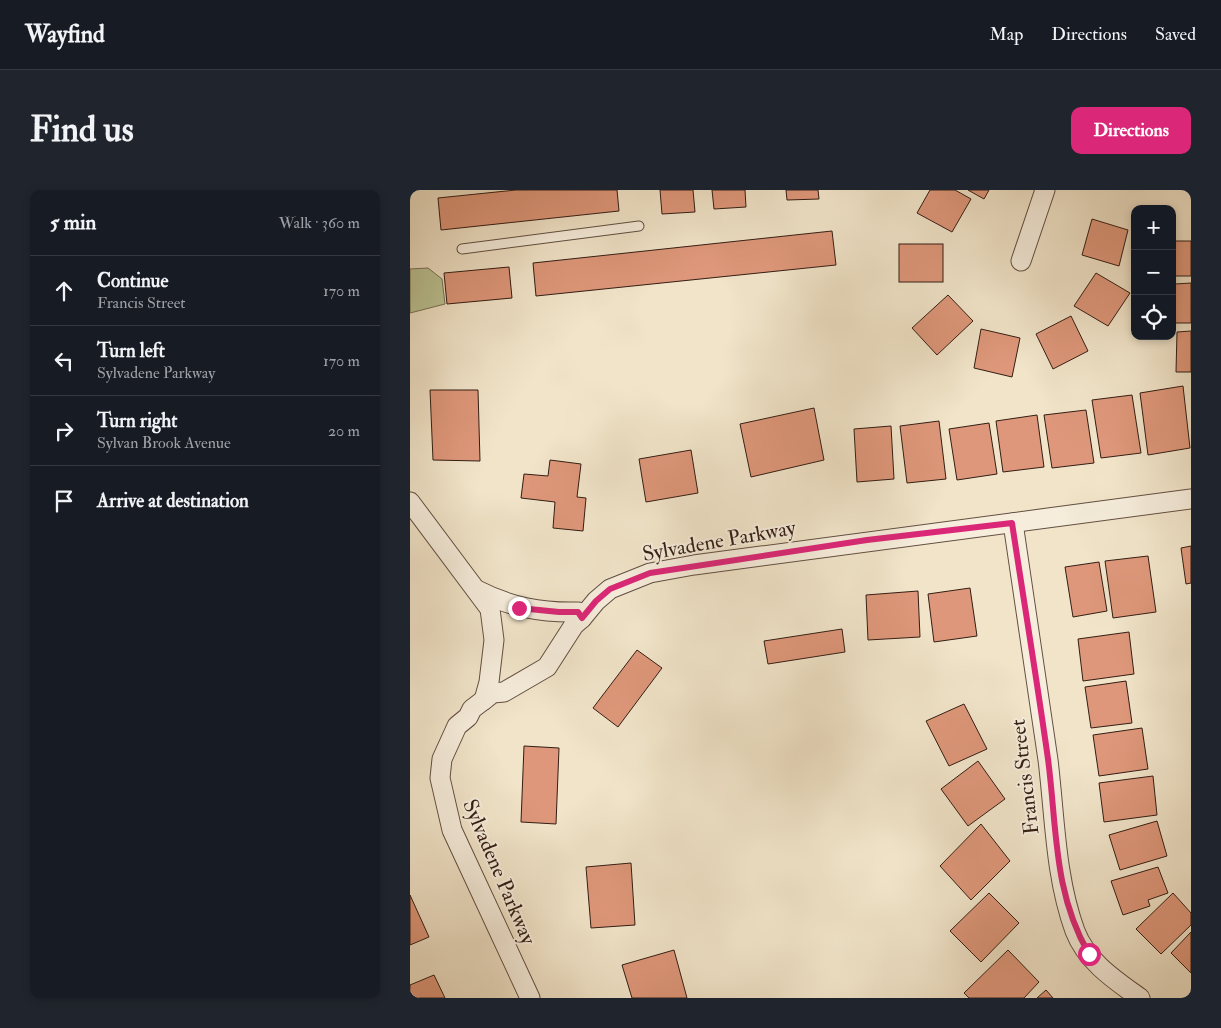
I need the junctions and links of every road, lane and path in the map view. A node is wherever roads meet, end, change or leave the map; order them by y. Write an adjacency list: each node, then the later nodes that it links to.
1 (1045, 190): 4 (street)
2 (639, 226): 3 (lane)
3 (462, 249)
4 (1021, 261)
5 (1191, 499): 7 (street, Sylvadene Parkway)
6 (410, 502): 8 (street)
7 (1012, 523): 9 (street, Sylvadene Parkway); 12 (street, Francis Street)
8 (476, 589): 9 (street); 10 (street)
9 (582, 618): 10 (street, Sylvadene Parkway)
10 (484, 700): 11 (street, Sylvadene Parkway)
11 (530, 998)
12 (1140, 998)

